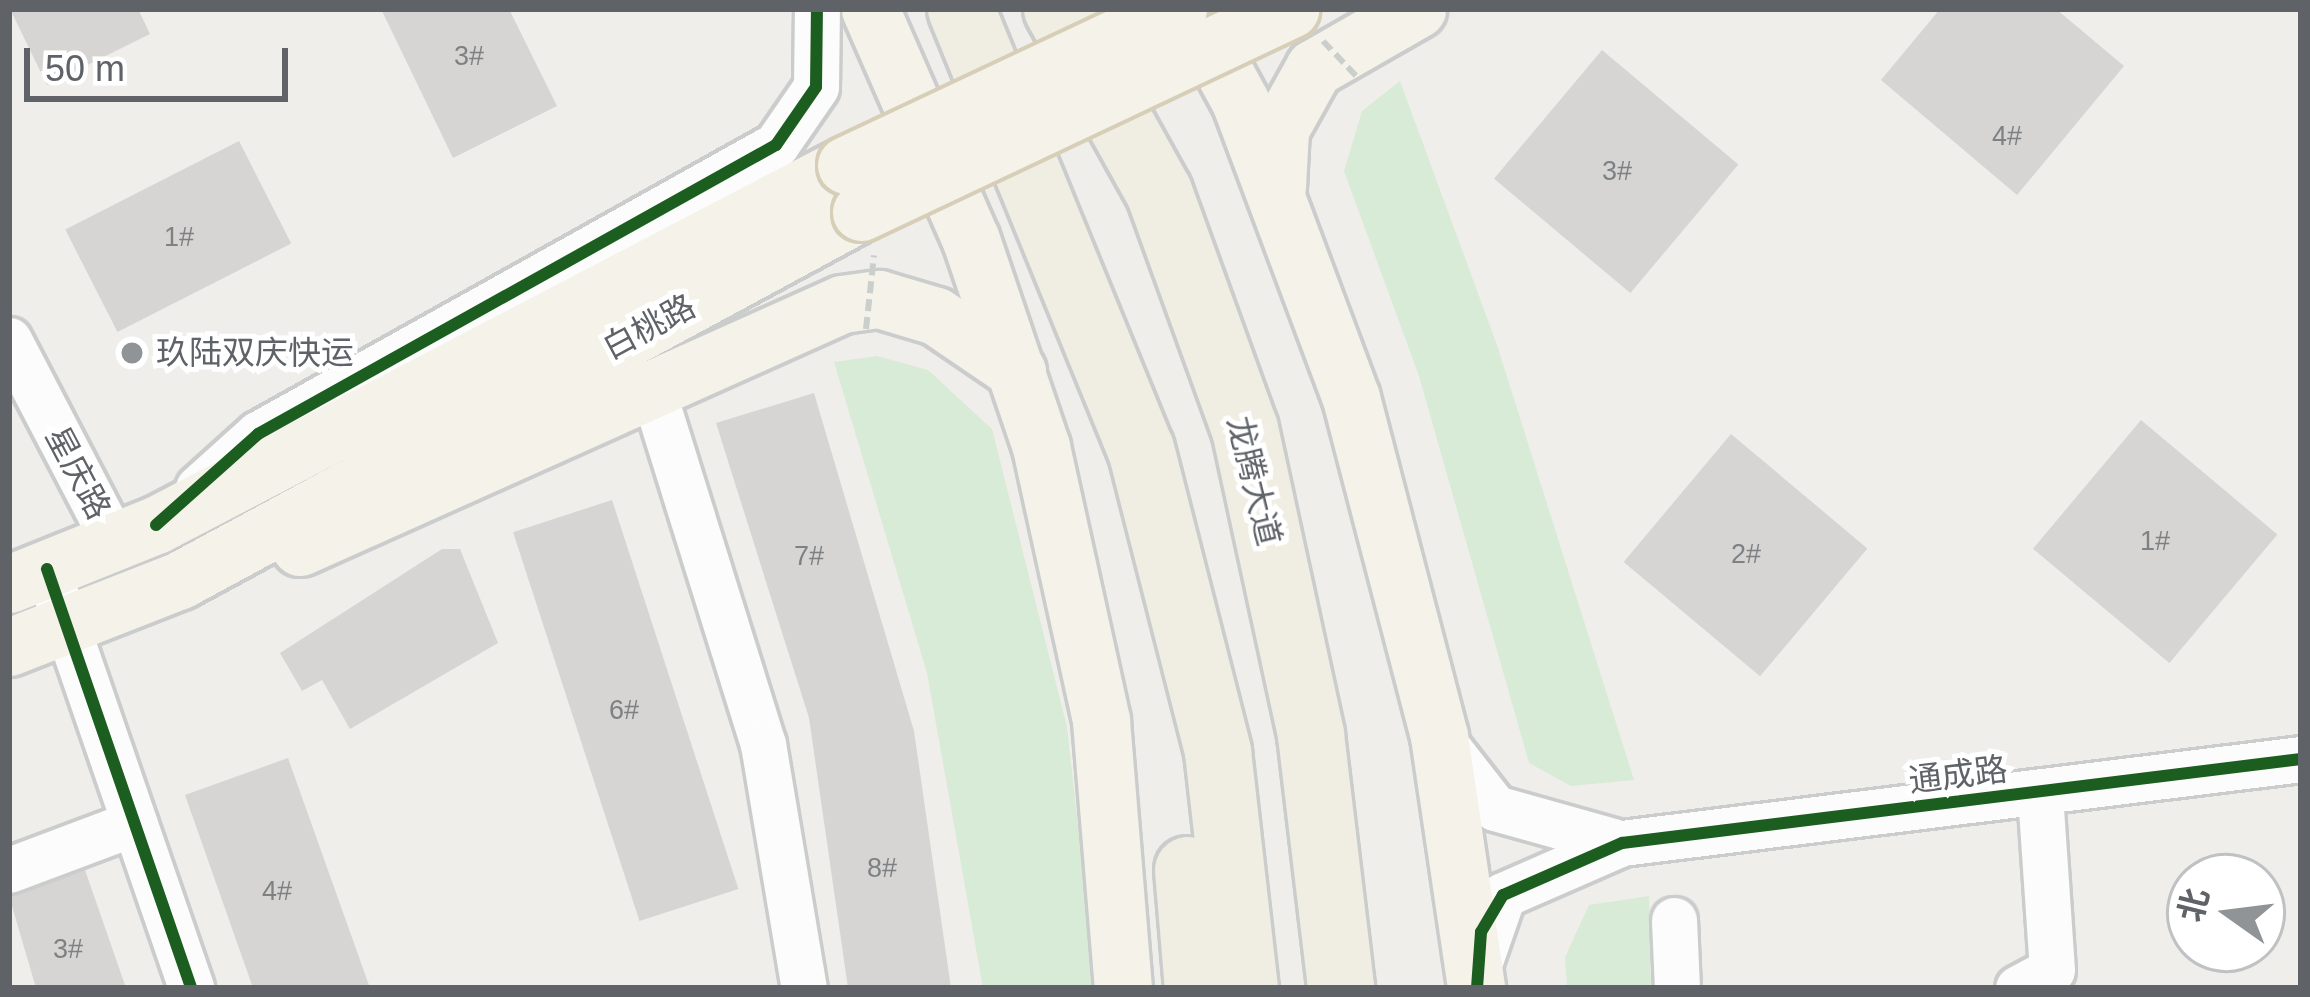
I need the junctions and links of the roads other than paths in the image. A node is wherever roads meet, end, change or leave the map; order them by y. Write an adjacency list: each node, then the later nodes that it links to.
1 (817, 9): 16 (street)
2 (870, 9): 12 (main road)
3 (961, 9): 15 (highway)
4 (1057, 9): 14 (highway, 龙腾大道)
5 (1178, 9): 9 (main road, 白桃路, bridge)
6 (1190, 9): 10 (main road)
7 (1290, 9): 9 (main road, 白桃路, bridge)
8 (1417, 9): 10 (main road)
9 (854, 189): 16 (main road, 白桃路); 18 (main road, 白桃路)
10 (1276, 197): 21 (main road)
11 (9, 340): 16 (street, 星庆路)
12 (1016, 370): 13 (main road); 30 (main road)
13 (652, 388): 18 (main road); 29 (street)
14 (1246, 429): 33 (highway, 龙腾大道); 34 (highway)
15 (1141, 449): 31 (highway); 32 (highway)
16 (135, 534): 17 (main road, 白桃路)
17 (28, 577): 19 (street)
18 (180, 580): 19 (main road, 白桃路)
19 (66, 624): 20 (main road, 白桃路); 24 (street)
20 (9, 646)
21 (1439, 736): 25 (street); 35 (main road)
22 (2301, 759): 23 (street, 通成路)
23 (2040, 792): 25 (street, 通成路); 37 (street)
24 (134, 823): 26 (street); 28 (street)
25 (1622, 843): 35 (street)
26 (9, 871)
27 (1674, 920): 36 (street)
28 (191, 988)
29 (804, 988)
30 (1123, 988)
31 (1198, 988)
32 (1246, 988)
33 (1341, 988)
34 (1374, 988)
35 (1477, 988)
36 (1677, 988)
37 (2018, 988)

